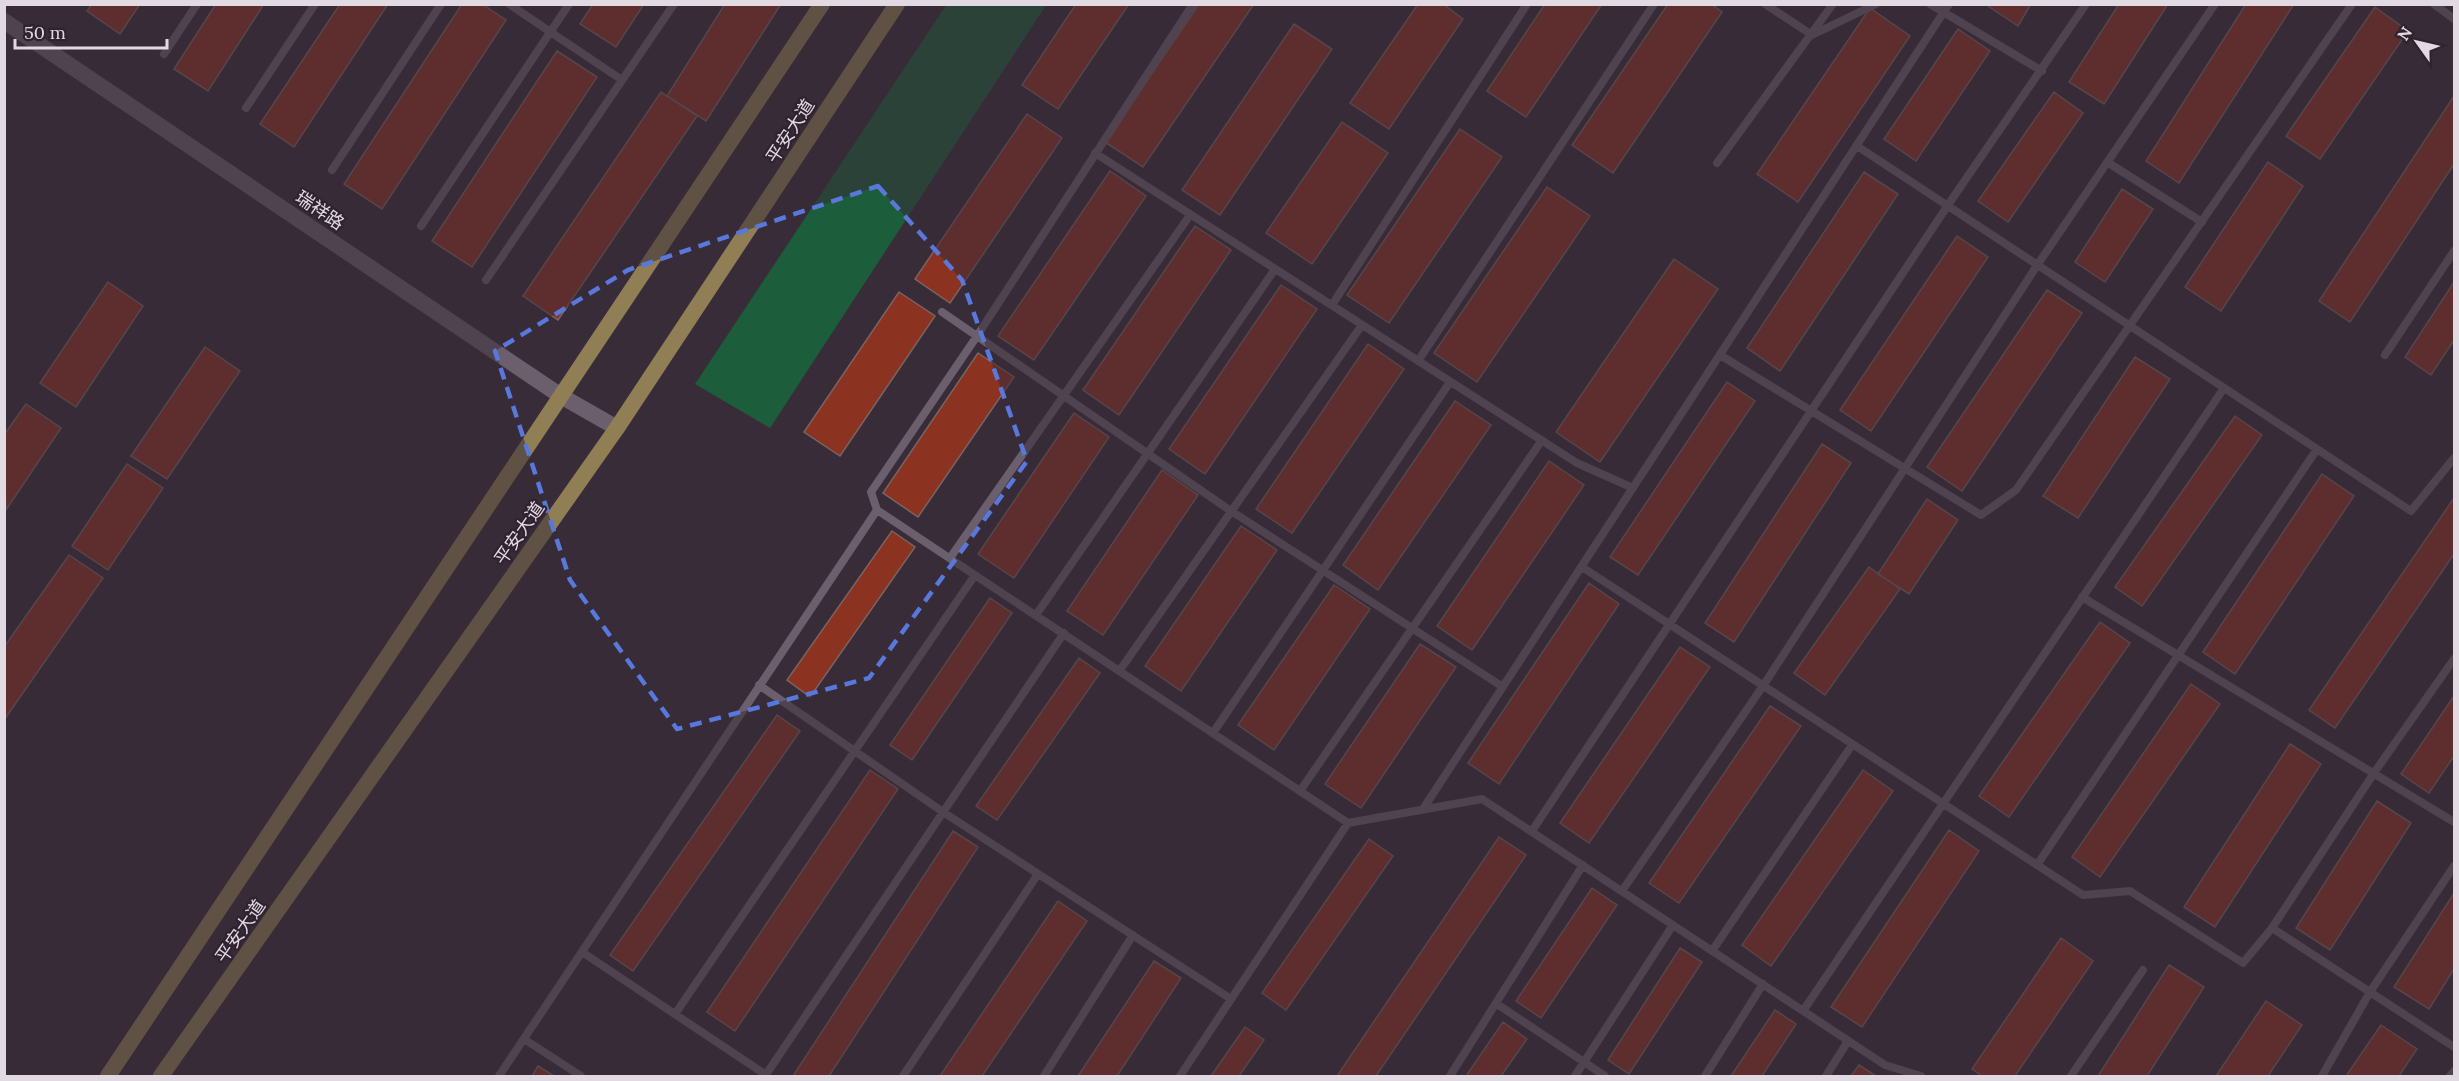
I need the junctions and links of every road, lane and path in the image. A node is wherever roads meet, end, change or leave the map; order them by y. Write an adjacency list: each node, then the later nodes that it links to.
1 (197, 4): 25 (lane)
2 (315, 4): 28 (lane)
3 (441, 4): 33 (lane)
4 (509, 4): 23 (lane)
5 (569, 4): 23 (lane)
6 (674, 4): 27 (lane)
7 (822, 4): 53 (main road, 平安大道)
8 (897, 4): 55 (main road, 平安大道)
9 (1193, 4): 30 (lane)
10 (1527, 4): 42 (lane)
11 (1654, 4): 49 (lane)
12 (1765, 4): 24 (lane)
13 (1833, 4): 24 (lane)
14 (1876, 4): 24 (lane)
15 (1930, 4): 20 (lane)
16 (2086, 4): 26 (lane)
17 (2215, 4): 31 (lane)
18 (2352, 4): 36 (lane)
19 (2434, 4): 21 (lane)
20 (1947, 8): 26 (lane); 29 (lane)
21 (2454, 19)
22 (4, 21): 53 (street, 瑞祥路)
23 (550, 33): 27 (lane); 37 (lane)
24 (1812, 35): 32 (lane)
25 (164, 54)
26 (2042, 71): 34 (lane)
27 (622, 80): 41 (lane)
28 (246, 108)
29 (1857, 146): 34 (lane); 47 (lane)
30 (1095, 153): 35 (lane); 46 (lane)
31 (2108, 162): 36 (lane); 39 (lane)
32 (1717, 163)
33 (332, 170)
34 (1948, 205): 39 (lane); 54 (lane)
35 (1190, 215): 40 (lane); 52 (lane)
36 (2202, 222): 45 (lane)
37 (421, 226)
38 (2454, 251): 48 (lane)
39 (2037, 264): 45 (lane); 60 (lane)
40 (1275, 269): 42 (lane); 58 (lane)
41 (486, 280)
42 (1332, 305): 44 (lane)
43 (942, 312): 46 (lane)
44 (1362, 325): 49 (lane); 63 (lane)
45 (2130, 326): 51 (lane); 60 (lane)
46 (977, 336): 52 (lane); 62 (lane)
47 (1720, 355): 54 (lane); 61 (lane)
48 (2385, 355)
49 (1418, 361): 50 (lane)
50 (1450, 382): 56 (lane); 66 (lane)
51 (2224, 388): 57 (lane); 68 (lane)
52 (1064, 395): 58 (lane); 64 (lane)
53 (561, 396): 55 (street, 瑞祥路); 113 (main road, 平安大道)
54 (1811, 412): 60 (lane); 70 (lane)
55 (617, 428): 114 (main road, 平安大道)
56 (1542, 440): 61 (lane); 71 (lane)
57 (2318, 449): 59 (lane); 73 (lane)
58 (1148, 453): 63 (lane); 69 (lane)
59 (2454, 458)
60 (1904, 468): 77 (lane)
61 (1633, 488): 65 (lane)
62 (877, 510): 64 (lane); 76 (lane)
63 (1231, 511): 66 (lane); 75 (lane)
64 (950, 558): 67 (lane)
65 (1582, 567): 70 (lane); 78 (lane)
66 (1323, 571): 71 (lane); 79 (lane)
67 (975, 575): 69 (lane); 81 (lane)
68 (2082, 597): 73 (lane); 84 (lane)
69 (1036, 615): 72 (lane)
70 (1669, 624): 77 (lane); 89 (lane)
71 (1413, 628): 78 (lane); 83 (lane)
72 (1064, 633): 75 (lane); 86 (lane)
73 (2179, 654): 82 (lane); 91 (lane)
74 (2454, 659): 82 (lane)
75 (1120, 670): 79 (lane)
76 (759, 685): 81 (lane); 99 (lane)
77 (1763, 686): 80 (lane); 94 (lane)
78 (1503, 687): 85 (lane)
79 (1214, 733): 83 (lane)
80 (1852, 744): 84 (lane); 98 (lane)
81 (855, 751): 86 (lane); 106 (lane)
82 (2374, 772): 87 (lane); 96 (lane)
83 (1300, 791): 88 (lane)
84 (1941, 803): 91 (lane); 105 (lane)
85 (1423, 809): 88 (lane); 89 (lane)
86 (943, 812): 93 (lane); 112 (lane)
87 (2454, 822)
88 (1348, 823): 103 (lane)
89 (1532, 831): 90 (lane)
90 (1583, 865): 94 (lane); 104 (lane)
91 (2037, 865): 96 (lane)
92 (2454, 866): 102 (lane)
93 (1038, 874): 97 (lane); 117 (lane)
94 (1622, 891): 95 (lane)
95 (1672, 925): 98 (lane); 110 (lane)
96 (2272, 928): 102 (lane)
97 (1133, 936): 103 (lane); 118 (lane)
98 (1712, 951): 101 (lane)
99 (582, 952): 106 (lane); 107 (lane)
100 (2143, 970): 126 (lane)
101 (1762, 984): 105 (lane); 123 (lane)
102 (2370, 992): 109 (lane); 127 (lane)
103 (1231, 999): 119 (lane)
104 (1497, 1004): 110 (lane); 120 (lane)
105 (1803, 1011): 108 (lane)
106 (675, 1014): 112 (lane)
107 (524, 1039): 115 (lane); 116 (lane)
108 (1848, 1041): 124 (lane); 125 (lane)
109 (2454, 1047)
110 (1584, 1062): 121 (lane); 122 (lane)
111 (2454, 1071): 128 (lane)
112 (765, 1076)
113 (108, 1077)
114 (161, 1077)
115 (499, 1077)
116 (581, 1077)
117 (903, 1077)
118 (1044, 1077)
119 (1180, 1077)
120 (1450, 1077)
121 (1575, 1077)
122 (1605, 1077)
123 (1705, 1077)
124 (1826, 1077)
125 (1921, 1077)
126 (2071, 1077)
127 (2322, 1077)
128 (2450, 1077)

